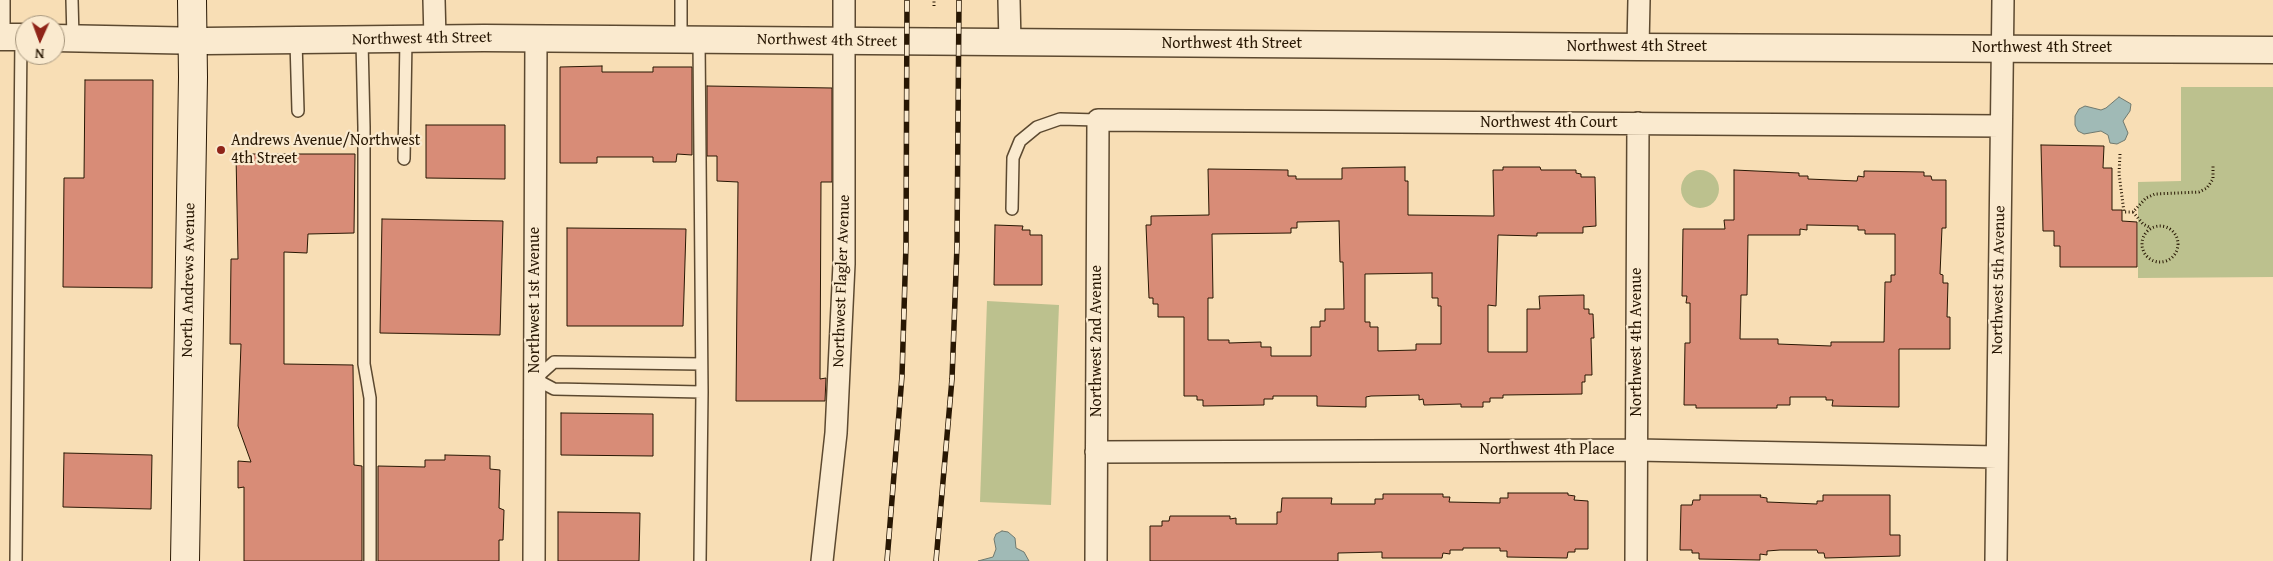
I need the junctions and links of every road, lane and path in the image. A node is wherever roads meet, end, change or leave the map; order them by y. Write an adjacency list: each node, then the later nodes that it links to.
1 (4, 0): 13 (lane)
2 (72, 0): 12 (lane)
3 (192, 0): 19 (main road, North Andrews Avenue)
4 (434, 0): 17 (street)
5 (681, 0): 18 (lane)
6 (844, 0): 22 (street, Northwest Flagler Avenue)
7 (934, 0): 11 (path)
8 (1010, 0): 23 (street)
9 (1639, 0): 24 (street)
10 (2003, 0): 25 (street, Northwest 5th Avenue)
11 (934, 6)
12 (65, 33)
13 (12, 37): 43 (lane)
14 (65, 38): 19 (street, Northwest 4th Street)
15 (536, 38): 17 (street, Northwest 4th Street); 18 (street, Northwest 4th Street); 38 (street, Northwest 1st Avenue)
16 (406, 39): 17 (street, Northwest 4th Street); 21 (street, Northwest 4th Street); 32 (lane)
17 (435, 39)
18 (690, 40): 22 (street, Northwest 4th Street); 37 (lane)
19 (192, 41): 20 (street, Northwest 4th Street); 44 (main road, North Andrews Avenue)
20 (296, 41): 21 (street, Northwest 4th Street); 27 (lane)
21 (362, 41): 45 (lane)
22 (845, 42): 23 (street, Northwest 4th Street); 48 (street, Northwest Flagler Avenue)
23 (1010, 43): 24 (street, Northwest 4th Street)
24 (1638, 47): 25 (street, Northwest 4th Street)
25 (2002, 48): 26 (street, Northwest 4th Street); 30 (street, Northwest 5th Avenue)
26 (2273, 50)
27 (298, 111)
28 (1098, 120): 29 (street, Northwest 4th Court); 34 (lane); 41 (street, Northwest 2nd Avenue)
29 (1638, 124): 30 (street, Northwest 4th Court); 40 (street, Northwest 4th Avenue)
30 (2001, 126): 42 (street, Northwest 5th Avenue)
31 (2120, 154): 35 (path)
32 (404, 159)
33 (2213, 164): 35 (path)
34 (1012, 209)
35 (2133, 212): 36 (path)
36 (2151, 228): 36 (path)
37 (702, 364): 38 (lane); 39 (lane)
38 (535, 380): 39 (lane); 46 (street, Northwest 1st Avenue)
39 (702, 392): 47 (lane)
40 (1637, 450): 41 (street, Northwest 4th Place); 42 (street, Northwest 4th Place); 50 (street, Northwest 4th Avenue)
41 (1096, 452): 49 (street, Northwest 2nd Avenue)
42 (1997, 457): 51 (street, Northwest 5th Avenue)
43 (16, 561)
44 (185, 561)
45 (370, 561)
46 (534, 561)
47 (700, 561)
48 (822, 561)
49 (1096, 561)
50 (1636, 561)
51 (1996, 561)

